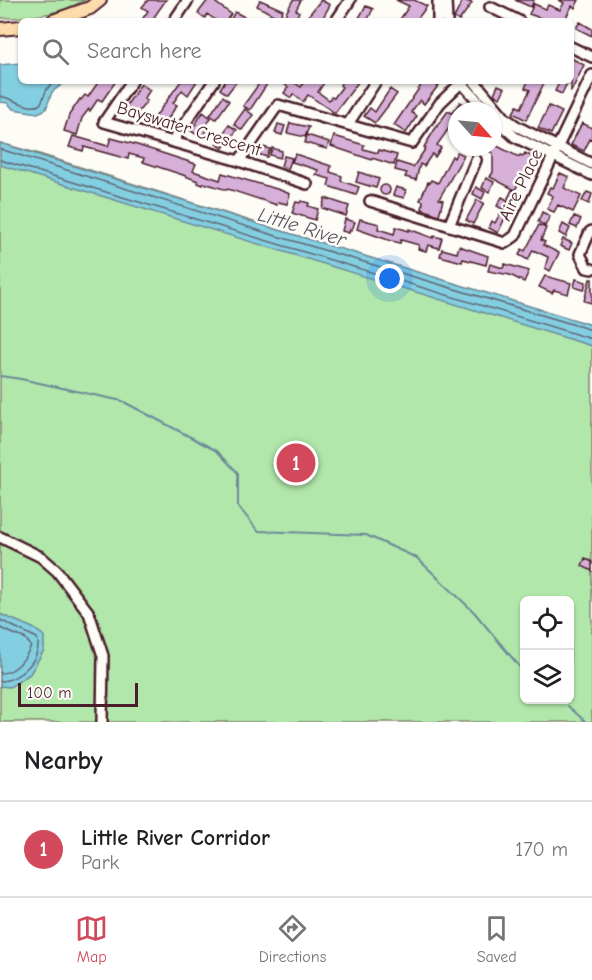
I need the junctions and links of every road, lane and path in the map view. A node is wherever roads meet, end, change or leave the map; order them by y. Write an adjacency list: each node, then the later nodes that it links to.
1 (100, 0): 7 (main road)
2 (189, 0): 8 (street)
3 (350, 0): 9 (street)
4 (438, 0): 10 (street)
5 (446, 0): 11 (street)
6 (490, 7): 12 (street)
7 (62, 18)
8 (176, 18)
9 (338, 18)
10 (438, 18)
11 (447, 18)
12 (513, 18)
13 (18, 27): 14 (main road)
14 (0, 29)
15 (574, 48): 16 (street)
16 (592, 57)
17 (592, 75): 28 (street, Aire Place)
18 (130, 84): 27 (street, Bayswater Crescent)
19 (212, 84): 27 (street)
20 (374, 84): 25 (street)
21 (460, 84): 25 (street)
22 (464, 84): 24 (street)
23 (477, 84): 28 (street)
24 (479, 102)
25 (348, 124): 31 (street)
26 (502, 125): 29 (street)
27 (173, 141): 31 (street, Bayswater Crescent)
28 (558, 147): 29 (street, Aire Place); 32 (street)
29 (554, 156): 33 (street); 36 (street, Aire Place)
30 (476, 160): 36 (street)
31 (239, 161): 34 (street, Bayswater Crescent)
32 (592, 164)
33 (592, 175)
34 (308, 184)
35 (370, 201): 36 (street, Aire Place)
36 (449, 226)
37 (592, 231): 38 (street)
38 (592, 269)
39 (0, 537): 40 (street)
40 (102, 722)

